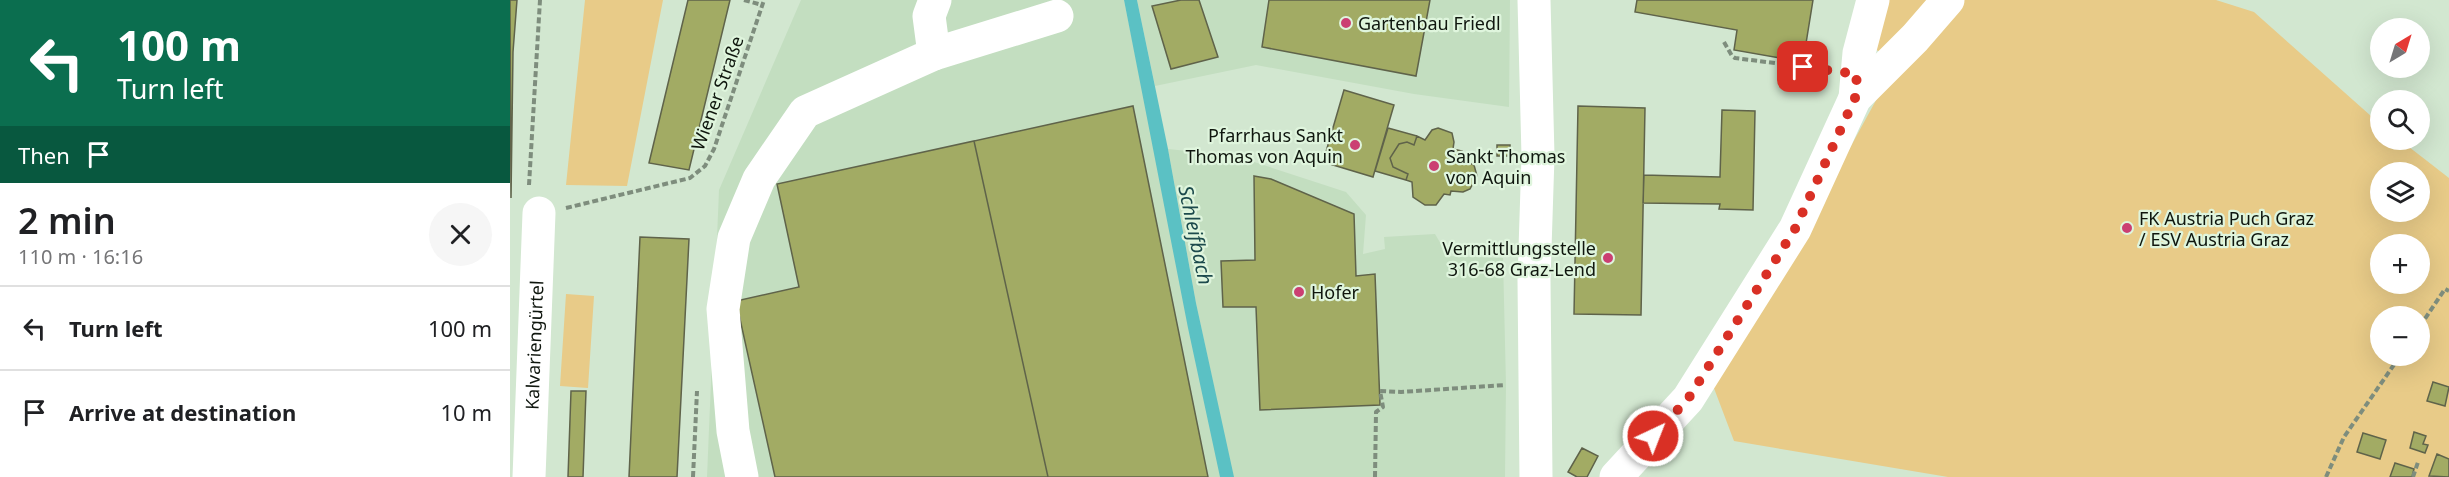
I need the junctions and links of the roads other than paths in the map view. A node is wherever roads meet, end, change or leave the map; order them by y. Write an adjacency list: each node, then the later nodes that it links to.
1 (935, 0): 6 (street)
2 (1534, 0): 12 (street)
3 (1873, 0): 7 (street)
4 (1947, 0): 7 (street)
5 (1057, 16): 6 (street)
6 (934, 54): 11 (street)
7 (1856, 86): 13 (street)
8 (534, 201): 9 (street, Kalvariengürtel)
9 (524, 251): 10 (street, Kalvariengürtel)
10 (529, 477)
11 (742, 477)
12 (1536, 477)
13 (1616, 477)

